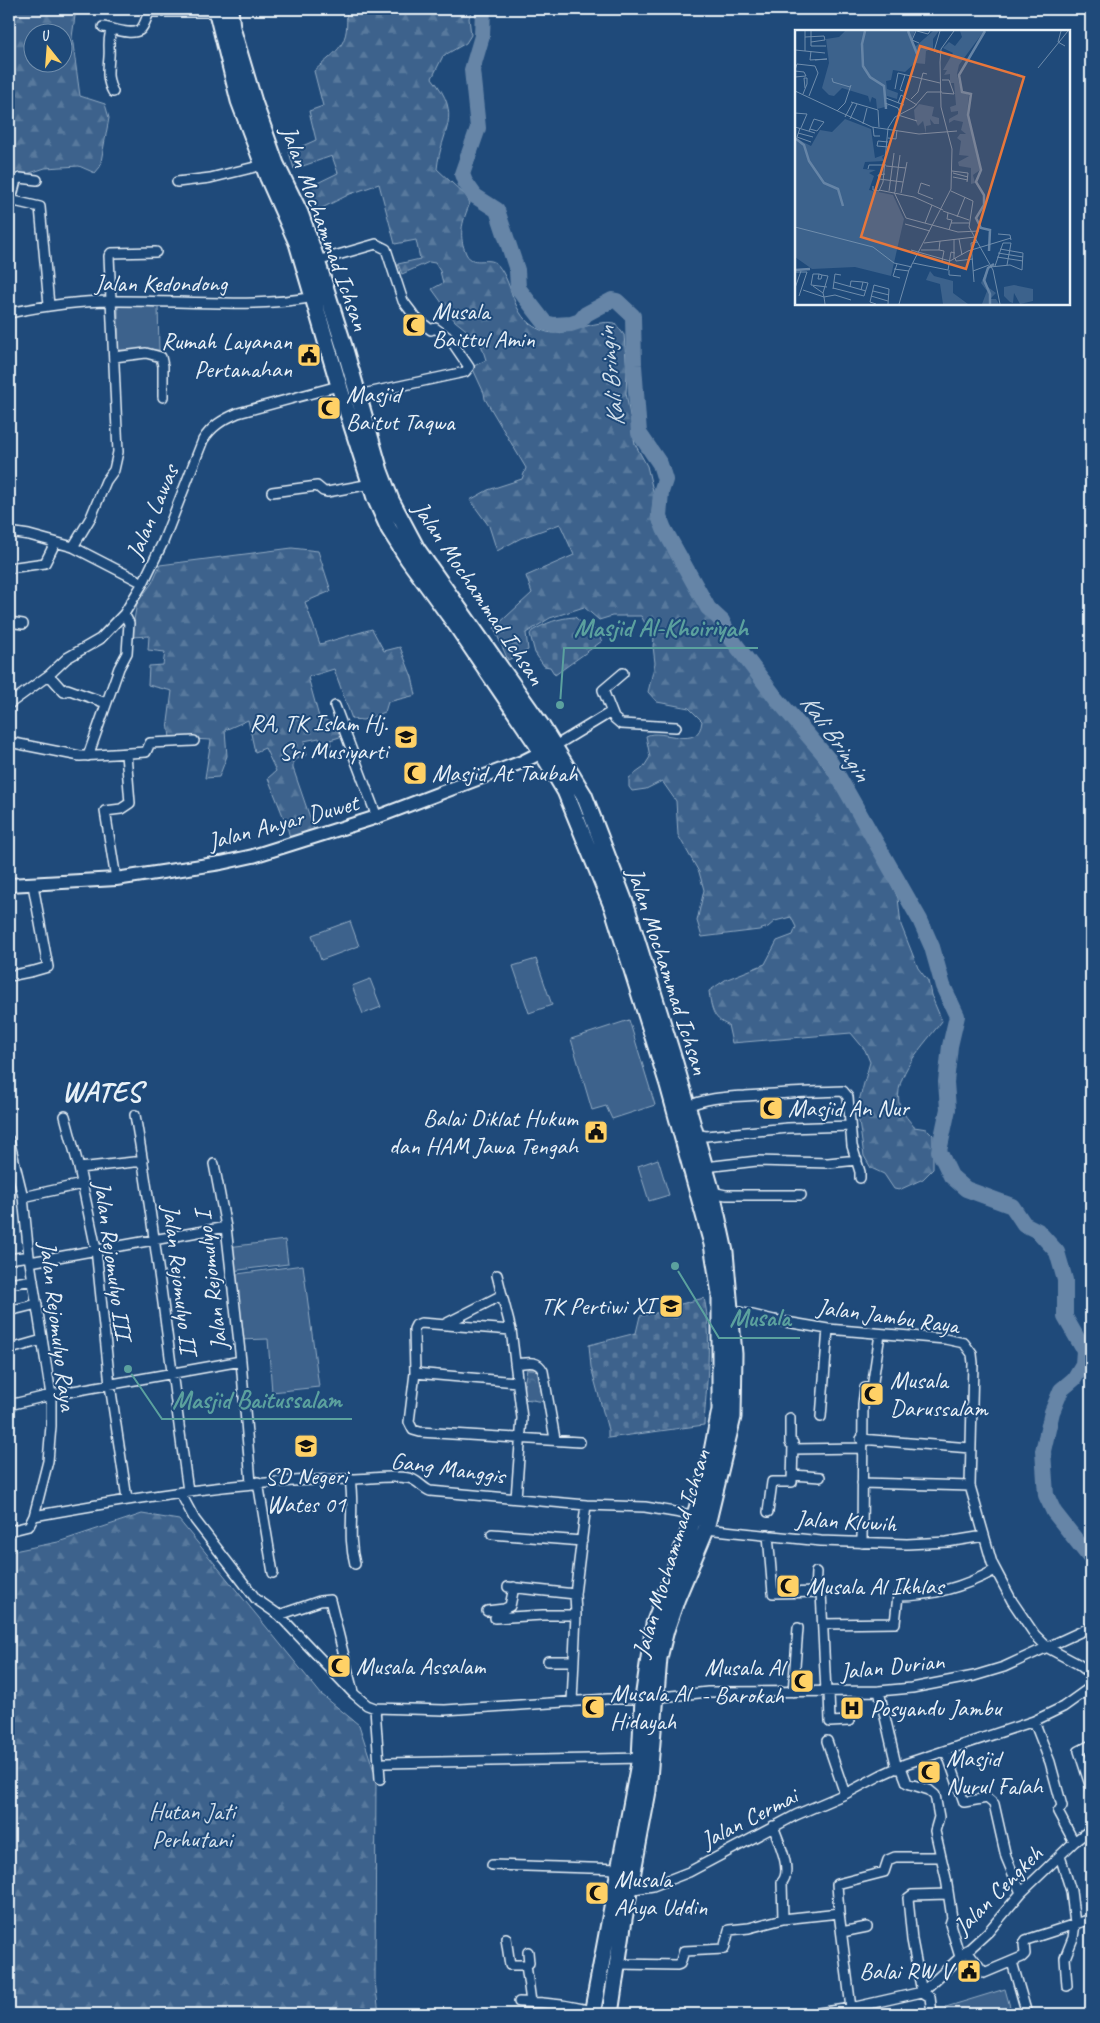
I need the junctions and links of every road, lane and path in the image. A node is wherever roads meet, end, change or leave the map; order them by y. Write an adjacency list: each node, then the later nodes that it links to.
1 (149, 10): 2 (street); 3 (street)
2 (221, 10): 4 (main road, Jalan Mochammad Ichsan); 8 (main road, Jalan Mochammad Ichsan)
3 (113, 92)
4 (263, 165): 6 (street); 9 (main road, Jalan Mochammad Ichsan)
5 (37, 180): 11 (street)
6 (177, 182)
7 (156, 252): 10 (street)
8 (317, 261): 15 (main road, Jalan Mochammad Ichsan); 15 (street, Jalan Lawas)
9 (315, 297): 10 (street, Jalan Kedondong); 14 (main road, Jalan Mochammad Ichsan)
10 (110, 301): 11 (street, Jalan Kedondong); 13 (street)
11 (48, 305): 12 (street, Jalan Kedondong)
12 (9, 314)
13 (114, 357): 16 (street); 21 (street)
14 (340, 386): 15 (street, Jalan Lawas); 17 (main road, Jalan Mochammad Ichsan); 23 (street, Jalan Lawas)
15 (356, 388): 36 (main road, Jalan Mochammad Ichsan)
16 (163, 397)
17 (371, 484): 18 (street); 36 (main road, Jalan Mochammad Ichsan)
18 (272, 492)
19 (9, 532): 20 (street)
20 (55, 543): 21 (street); 22 (street)
21 (73, 546): 23 (street)
22 (9, 568)
23 (143, 583): 24 (street, Jalan Lawas)
24 (124, 614): 28 (street, Jalan Lawas); 29 (street)
25 (9, 622): 26 (street)
26 (23, 624)
27 (623, 674): 32 (street)
28 (49, 675): 29 (street); 30 (street, Jalan Lawas)
29 (106, 703): 38 (street)
30 (9, 704)
31 (335, 706): 39 (street)
32 (611, 712): 33 (street); 36 (street)
33 (676, 727)
34 (194, 741): 37 (street)
35 (9, 742): 38 (street)
36 (548, 749): 39 (street, Jalan Anyar Duwet); 44 (main road, Jalan Mochammad Ichsan)
37 (126, 754): 38 (street); 40 (street)
38 (88, 756)
39 (377, 817): 40 (street, Jalan Anyar Duwet)
40 (116, 879): 42 (street, Jalan Anyar Duwet)
41 (9, 885): 42 (street, Jalan Anyar Duwet)
42 (33, 885): 43 (street)
43 (9, 976)
44 (681, 1109): 47 (street); 48 (main road, Jalan Mochammad Ichsan); 78 (main road, Jalan Mochammad Ichsan)
45 (135, 1115): 51 (street, Jalan Rejomulyo II)
46 (66, 1116): 54 (street, Jalan Rejomulyo III)
47 (850, 1126): 48 (street); 50 (street)
48 (695, 1134): 53 (main road, Jalan Mochammad Ichsan)
49 (9, 1140): 59 (street, Jalan Rejomulyo Raya)
50 (857, 1160): 53 (street); 55 (street)
51 (143, 1161): 54 (street); 61 (street, Jalan Rejomulyo II)
52 (214, 1164): 60 (street, Jalan Rejomulyo I)
53 (705, 1167): 57 (main road, Jalan Mochammad Ichsan)
54 (79, 1168): 56 (street, Jalan Rejomulyo III)
55 (860, 1178)
56 (82, 1184): 59 (street); 62 (street, Jalan Rejomulyo III)
57 (712, 1192): 58 (street); 70 (main road, Jalan Mochammad Ichsan)
58 (801, 1195)
59 (23, 1197): 64 (street, Jalan Rejomulyo Raya)
60 (226, 1227): 61 (street); 79 (street, Jalan Rejomulyo I)
61 (156, 1240): 62 (street); 81 (street, Jalan Rejomulyo II)
62 (96, 1249): 64 (street); 84 (street, Jalan Rejomulyo III)
63 (9, 1259): 64 (street)
64 (29, 1259): 66 (street, Jalan Rejomulyo Raya)
65 (497, 1276): 68 (street)
66 (33, 1280): 67 (street); 69 (street, Jalan Rejomulyo Raya)
67 (9, 1284)
68 (502, 1295): 72 (street); 74 (street)
69 (37, 1304): 71 (street); 76 (street, Jalan Rejomulyo Raya)
70 (731, 1310): 73 (street, Jalan Jambu Raya); 78 (main road, Jalan Mochammad Ichsan)
71 (9, 1311)
72 (445, 1324): 74 (street); 82 (street)
73 (828, 1329): 75 (street, Jalan Jambu Raya); 87 (street)
74 (511, 1330): 80 (street)
75 (880, 1334): 92 (street); 93 (street, Jalan Jambu Raya)
76 (42, 1340): 77 (street); 85 (street, Jalan Rejomulyo Raya)
77 (9, 1352)
78 (727, 1354): 107 (main road, Jalan Mochammad Ichsan)
79 (241, 1361): 81 (street); 98 (street, Jalan Rejomulyo I)
80 (515, 1364): 83 (street); 90 (street)
81 (171, 1373): 84 (street); 101 (street, Jalan Rejomulyo II)
82 (414, 1373): 83 (street); 89 (street)
83 (517, 1382): 89 (street)
84 (110, 1385): 85 (street); 103 (street, Jalan Rejomulyo III)
85 (51, 1395): 86 (street); 106 (street, Jalan Rejomulyo Raya)
86 (9, 1406)
87 (821, 1417)
88 (790, 1418): 94 (street)
89 (521, 1438): 90 (street); 102 (street)
90 (555, 1439): 91 (street)
91 (580, 1442)
92 (862, 1443): 93 (street); 94 (street); 99 (street)
93 (970, 1448): 100 (street, Jalan Jambu Raya)
94 (793, 1449): 95 (street)
95 (793, 1475): 96 (street); 105 (street)
96 (820, 1477)
97 (350, 1479): 98 (street, Gang Manggis); 102 (street, Gang Manggis); 114 (street)
98 (254, 1483): 101 (street, Gang Manggis); 117 (street, Jalan Rejomulyo I)
99 (862, 1483): 100 (street); 113 (street)
100 (970, 1486): 111 (street, Jalan Jambu Raya)
101 (184, 1491): 103 (street, Gang Manggis); 121 (street, Jalan Rejomulyo II)
102 (516, 1498): 104 (street, Gang Manggis)
103 (127, 1499): 106 (street, Gang Manggis)
104 (586, 1505): 107 (street, Gang Manggis); 112 (street)
105 (768, 1512)
106 (34, 1516): 108 (street)
107 (701, 1522): 110 (street, Jalan Kluwih); 136 (main road, Jalan Mochammad Ichsan)
108 (10, 1531)
109 (492, 1534): 112 (street)
110 (768, 1535): 113 (street, Jalan Kluwih); 118 (street)
111 (984, 1536): 113 (street, Jalan Kluwih); 115 (street, Jalan Jambu Raya)
112 (582, 1542): 119 (street)
113 (862, 1543)
114 (354, 1564)
115 (995, 1570): 124 (street); 127 (street, Jalan Jambu Raya)
116 (816, 1572): 118 (street)
117 (273, 1573)
118 (815, 1592): 124 (street)
119 (576, 1594): 120 (street); 122 (street)
120 (487, 1611)
121 (279, 1615): 135 (street, Jalan Rejomulyo II); 135 (street)
122 (576, 1616): 123 (street); 129 (street)
123 (495, 1618)
124 (823, 1624): 133 (street)
125 (1091, 1627): 127 (street, Jalan Durian)
126 (798, 1628): 132 (street)
127 (1048, 1648): 130 (street, Jalan Jambu Raya); 134 (street, Jalan Durian)
128 (548, 1661): 129 (street)
129 (574, 1661): 137 (street)
130 (1091, 1674)
131 (1091, 1687): 140 (street, Jalan Cermai)
132 (793, 1692): 133 (street, Jalan Durian); 136 (street, Jalan Durian)
133 (827, 1692): 134 (street, Jalan Durian); 139 (street)
134 (879, 1692): 146 (street)
135 (354, 1694): 138 (street, Jalan Rejomulyo II)
136 (649, 1699): 137 (street, Jalan Durian); 144 (main road, Jalan Mochammad Ichsan)
137 (572, 1702): 138 (street, Jalan Durian)
138 (375, 1708): 147 (street)
139 (849, 1721)
140 (1034, 1721): 143 (street, Jalan Cermai); 152 (street)
141 (827, 1741): 149 (street)
142 (1091, 1746): 148 (street)
143 (946, 1751): 146 (street, Jalan Cermai); 158 (street)
144 (646, 1758): 145 (street); 156 (main road, Jalan Mochammad Ichsan)
145 (385, 1763)
146 (899, 1768): 149 (street, Jalan Cermai); 154 (street)
147 (380, 1779)
148 (1091, 1788)
149 (845, 1794): 150 (street, Jalan Cermai)
150 (773, 1826): 157 (street, Jalan Cermai); 161 (street)
151 (1091, 1828): 152 (street, Jalan Cengkeh)
152 (1074, 1842): 153 (street, Jalan Cengkeh)
153 (1060, 1856): 158 (street, Jalan Cengkeh); 163 (street)
154 (941, 1857): 159 (street); 160 (street)
155 (492, 1865): 156 (street)
156 (627, 1869): 157 (main road, Jalan Mochammad Ichsan)
157 (623, 1890): 171 (main road, Jalan Mochammad Ichsan); 178 (main road, Jalan Mochammad Ichsan)
158 (1021, 1892): 167 (street, Jalan Cengkeh)
159 (948, 1894): 169 (street); 174 (street)
160 (840, 1913): 161 (street); 165 (street)
161 (783, 1919): 171 (street)
162 (1091, 1919): 163 (street)
163 (1075, 1924): 170 (street); 173 (street)
164 (867, 1927): 165 (street)
165 (842, 1932): 177 (street)
166 (506, 1938): 172 (street)
167 (968, 1950): 169 (street, Jalan Cengkeh); 170 (street)
168 (528, 1952): 172 (street)
169 (960, 1957): 174 (street, Jalan Cengkeh)
170 (1012, 1962): 182 (street)
171 (617, 1964): 179 (main road, Jalan Mochammad Ichsan)
172 (526, 1965): 176 (street)
173 (1066, 1986)
174 (922, 1992): 177 (street, Jalan Cengkeh); 181 (street)
175 (519, 2002): 176 (street)
176 (531, 2002): 178 (street)
177 (851, 2008): 180 (street, Jalan Cengkeh)
178 (596, 2013)
179 (610, 2014)
180 (812, 2014)
181 (932, 2014)
182 (1027, 2014)

